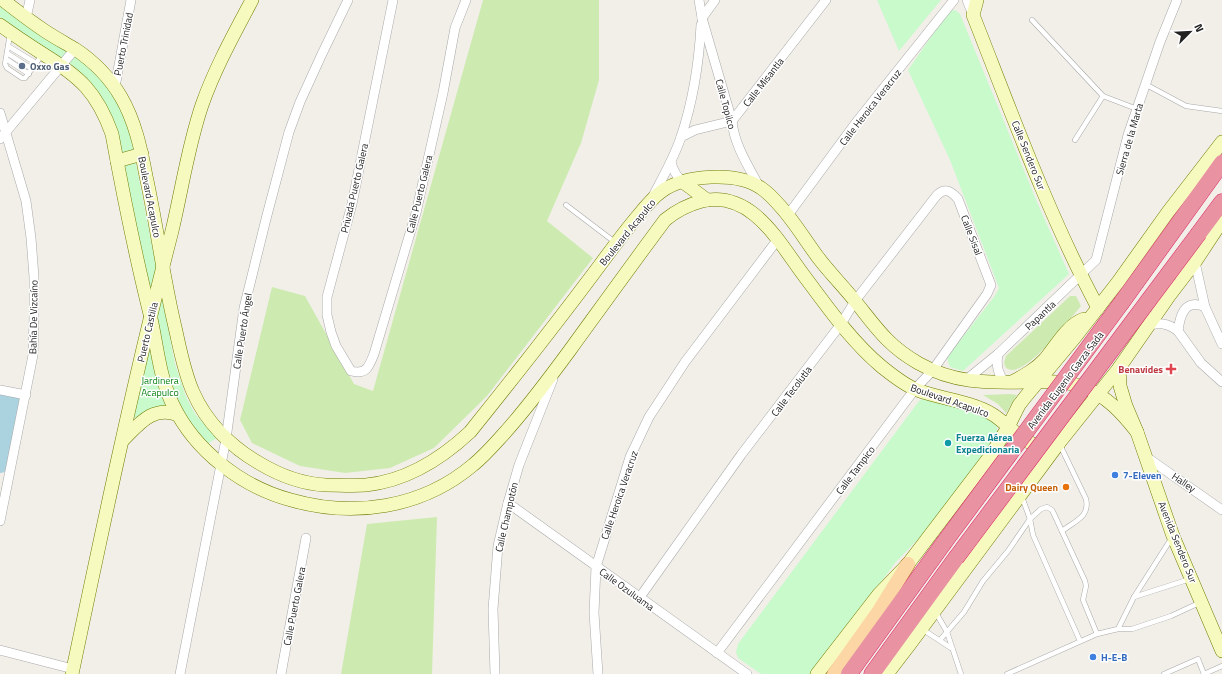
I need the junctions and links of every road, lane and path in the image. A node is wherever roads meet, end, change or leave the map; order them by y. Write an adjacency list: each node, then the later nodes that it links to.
1 (2, 0): 14 (street); 15 (main road, Boulevard Acapulco)
2 (30, 0): 15 (street)
3 (131, 0): 26 (street, Puerto Trinidad)
4 (252, 0): 52 (main road, Puerto Castilla)
5 (348, 0): 82 (street, Calle Puerto Ángel)
6 (393, 0): 66 (street, Privada Puerto Galera)
7 (466, 0): 66 (street, Calle Puerto Galera)
8 (699, 0): 16 (street, Calle Topilco)
9 (715, 0): 16 (street)
10 (826, 0): 31 (street, Calle Misantla)
11 (954, 0): 47 (street, Calle Heroica Veracruz)
12 (1177, 0): 25 (street, Sierra de la Marta)
13 (974, 4): 53 (main road, Calle Sendero Sur)
14 (0, 5)
15 (26, 18): 20 (main road, Boulevard Acapulco)
16 (702, 18): 31 (street, Calle Topilco); 33 (street, Calle Topilco)
17 (1032, 20): 27 (lane)
18 (5, 29): 19 (lane); 22 (main road)
19 (8, 46): 21 (lane); 22 (lane)
20 (75, 49): 23 (street); 26 (main road, Boulevard Acapulco)
21 (7, 53): 24 (lane); 24 (lane)
22 (40, 59): 23 (main road); 24 (lane)
23 (62, 65): 32 (street); 37 (main road)
24 (31, 71)
25 (1145, 84): 28 (street, Sierra de la Marta); 29 (lane)
26 (115, 87): 36 (main road, Boulevard Acapulco)
27 (1103, 96): 28 (lane); 34 (lane)
28 (1137, 109): 53 (street, Sierra de la Marta)
29 (1222, 110)
30 (0, 113): 32 (street, Bahía De Vizcaíno)
31 (732, 121): 33 (street); 41 (street, Calle Topilco)
32 (3, 136): 77 (street, Bahía De Vizcaíno)
33 (681, 137): 38 (street, Calle Topilco)
34 (1075, 140)
35 (1222, 142): 57 (main road)
36 (142, 154): 37 (main road); 52 (main road, Boulevard Acapulco)
37 (117, 161): 58 (main road)
38 (671, 162): 40 (street); 43 (street, Calle Topilco)
39 (1222, 163): 123 (highway, Avenida Eugenio Garza Sada, bridge)
40 (683, 182): 41 (main road, Boulevard Acapulco); 43 (main road, Boulevard Acapulco); 44 (main road)
41 (759, 186): 47 (main road, Boulevard Acapulco)
42 (946, 190): 54 (street, Calle Sisal); 55 (street, Calle Tecolutla)
43 (651, 200): 50 (main road, Boulevard Acapulco)
44 (707, 200): 49 (main road, Boulevard Acapulco); 65 (main road, Boulevard Acapulco)
45 (1222, 202): 124 (highway, Avenida Eugenio Garza Sada, bridge)
46 (566, 205): 50 (lane)
47 (788, 215): 55 (main road, Boulevard Acapulco)
48 (1222, 221): 51 (main road)
49 (778, 240): 59 (main road, Boulevard Acapulco); 98 (street, Calle Heroica Veracruz)
50 (616, 244): 82 (main road, Boulevard Acapulco)
51 (1195, 262): 56 (street); 60 (main road)
52 (163, 264): 58 (main road, Puerto Castilla); 82 (main road, Boulevard Acapulco)
53 (1081, 276): 57 (main road, Calle Sendero Sur); 64 (street, Papantla)
54 (991, 285): 67 (street, Calle Tampico)
55 (855, 301): 59 (street, Calle Tecolutla); 67 (main road, Boulevard Acapulco)
56 (1205, 307): 61 (street); 63 (street)
57 (1094, 313): 62 (main road); 73 (main road)
58 (150, 315): 79 (main road); 83 (main road, Puerto Castilla)
59 (841, 324): 74 (main road, Boulevard Acapulco); 100 (street, Calle Tecolutla)
60 (1147, 326): 61 (street); 68 (main road)
61 (1178, 331): 72 (street)
62 (1076, 336): 68 (main road); 70 (main road)
63 (1222, 344)
64 (998, 354): 69 (street, Papantla); 73 (street)
65 (557, 367): 87 (main road, Boulevard Acapulco); 90 (street, Calle Champotón)
66 (351, 371)
67 (932, 371): 69 (main road, Boulevard Acapulco); 74 (street, Calle Tampico)
68 (1115, 372): 76 (main road); 81 (main road, Avenida Sendero Sur)
69 (966, 380): 73 (main road, Boulevard Acapulco)
70 (1039, 382): 71 (main road); 73 (main road, Boulevard Acapulco); 80 (main road)
71 (1061, 382): 76 (main road, Avenida Sendero Sur); 78 (main road)
72 (1222, 382)
73 (1008, 383)
74 (915, 389): 80 (main road, Boulevard Acapulco); 113 (street, Calle Tampico)
75 (0, 390): 77 (street)
76 (1098, 394): 78 (main road); 81 (main road, Avenida Sendero Sur)
77 (26, 395): 93 (street, Bahía De Vizcaíno)
78 (1086, 409): 84 (main road)
79 (178, 415): 83 (main road); 87 (main road)
80 (1008, 428): 84 (main road); 85 (main road)
81 (1137, 432): 86 (main road, Avenida Sendero Sur)
82 (226, 439): 87 (street, Calle Puerto Ángel)
83 (123, 440): 115 (main road, Puerto Castilla)
84 (1059, 443): 88 (main road); 94 (lane)
85 (991, 455): 88 (main road); 97 (main road)
86 (1145, 456): 91 (street, Halley); 95 (main road, Avenida Sendero Sur)
87 (221, 464): 116 (street, Calle Puerto Ángel)
88 (1030, 484): 89 (main road)
89 (1021, 495): 92 (lane); 103 (main road)
90 (508, 503): 98 (street, Calle Ozuluama); 118 (street, Calle Champotón)
91 (1222, 510)
92 (1030, 519): 94 (lane); 106 (lane); 109 (lane)
93 (0, 521)
94 (1062, 531): 107 (lane)
95 (1173, 536): 99 (main road, Avenida Sendero Sur); 101 (lane)
96 (306, 538): 117 (street, Calle Puerto Galera)
97 (908, 564): 121 (main road); 122 (main road)
98 (596, 566): 100 (street, Calle Ozuluama); 119 (street, Calle Heroica Veracruz)
99 (1192, 579): 101 (lane); 102 (main road, Avenida Sendero Sur)
100 (640, 597): 113 (street, Calle Ozuluama)
101 (1134, 597): 105 (lane)
102 (1202, 602): 105 (lane); 112 (main road, Avenida Sendero Sur)
103 (935, 611): 104 (main road); 106 (lane)
104 (922, 628): 108 (lane); 125 (main road)
105 (1118, 628): 107 (lane)
106 (947, 632): 108 (lane); 110 (lane)
107 (1097, 634): 109 (lane)
108 (940, 640): 110 (lane)
109 (1080, 641): 127 (lane)
110 (951, 648): 126 (lane)
111 (0, 650): 115 (street)
112 (1222, 651)
113 (717, 653): 120 (street, Calle Ozuluama)
114 (1222, 666): 129 (lane)
115 (72, 671)
116 (180, 674)
117 (281, 674)
118 (495, 674)
119 (598, 674)
120 (747, 674)
121 (817, 674)
122 (834, 674)
123 (849, 674)
124 (872, 674)
125 (887, 674)
126 (961, 674)
127 (1007, 674)
128 (1164, 674): 129 (lane)
129 (1204, 674)

